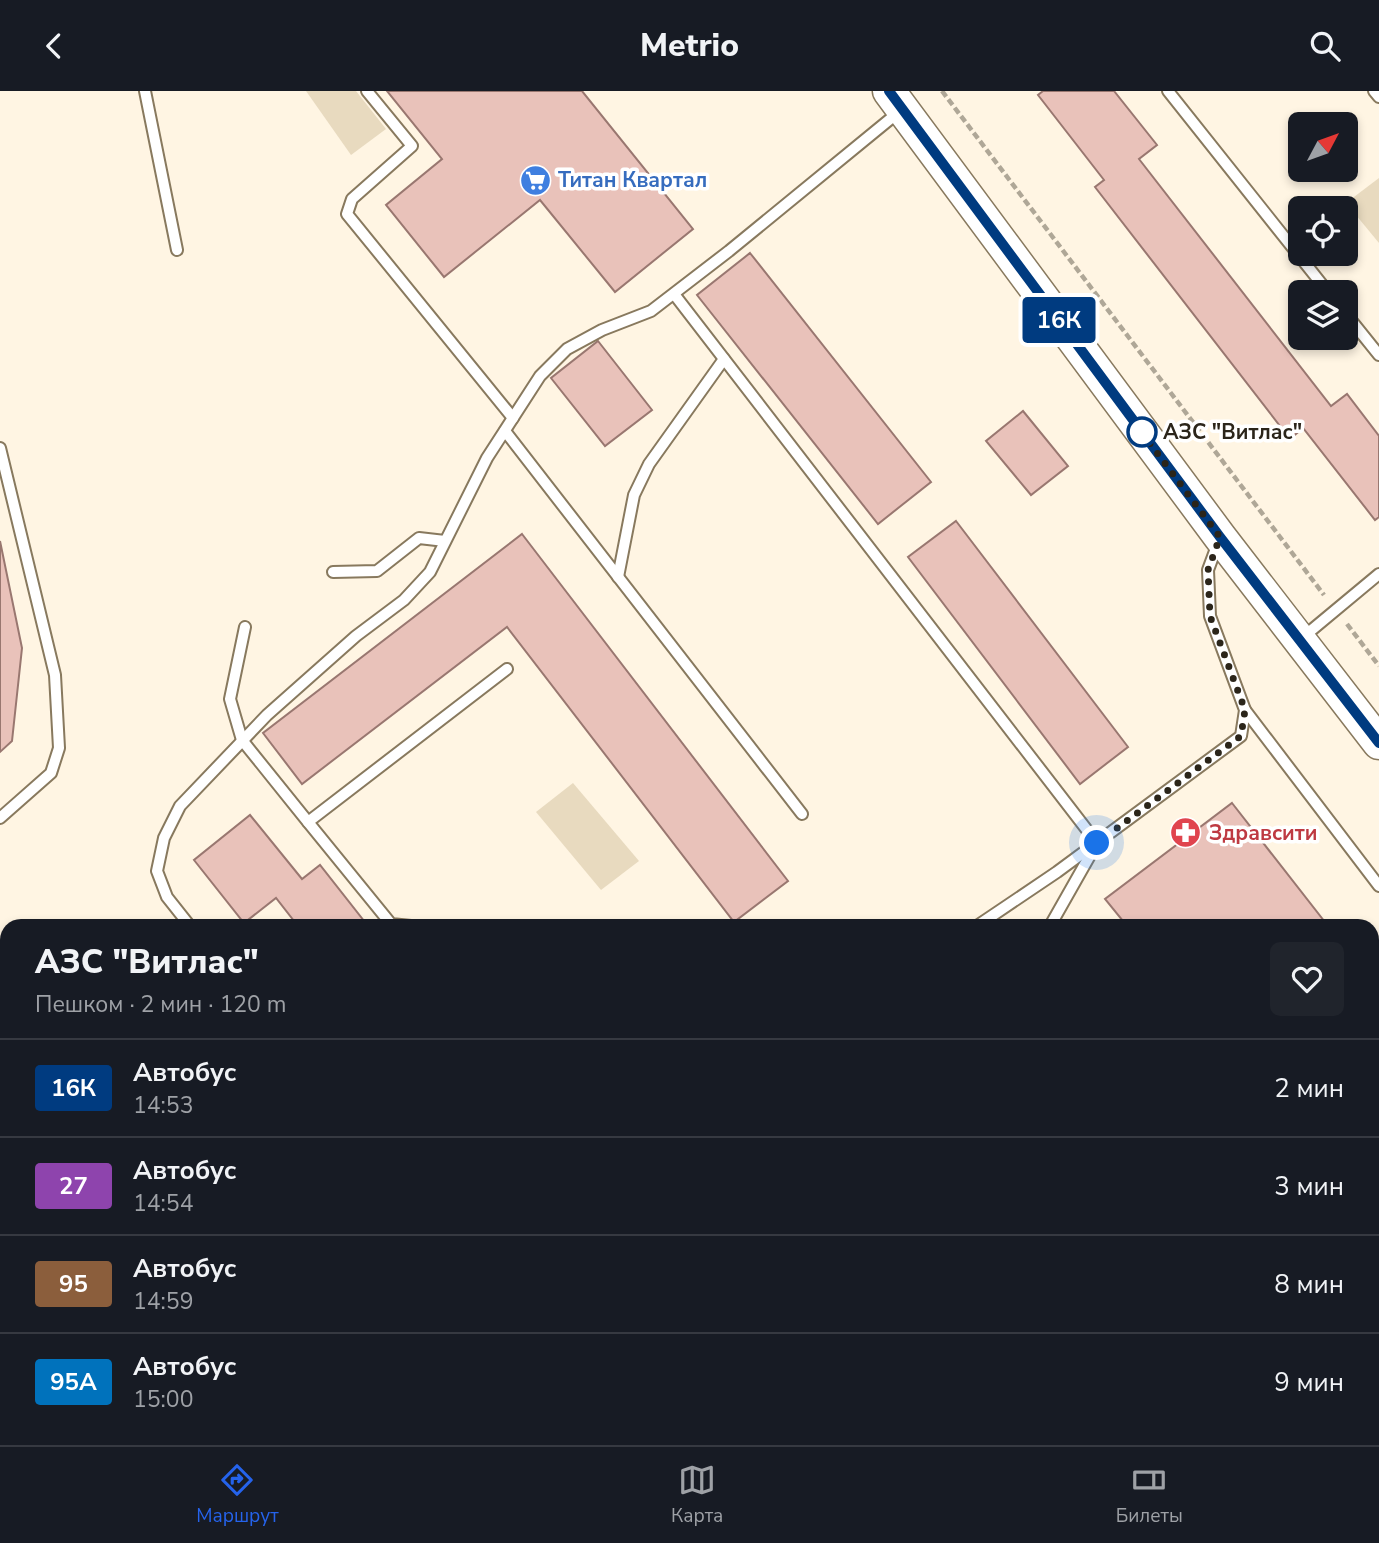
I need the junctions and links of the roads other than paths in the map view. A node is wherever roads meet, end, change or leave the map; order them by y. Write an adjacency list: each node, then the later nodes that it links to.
1 (145, 91): 7 (lane)
2 (368, 91): 13 (lane)
3 (1168, 91): 8 (lane)
4 (1374, 91): 5 (lane)
5 (1379, 97)
6 (896, 100): 9 (lane); 16 (main road)
7 (177, 250)
8 (1318, 280)
9 (674, 294): 12 (lane); 13 (lane)
10 (1358, 329): 11 (lane)
11 (1379, 355)
12 (724, 359): 20 (lane); 30 (lane)
13 (513, 418): 14 (lane)
14 (505, 431): 17 (lane); 20 (lane)
15 (0, 448): 28 (lane)
16 (1220, 537): 22 (main road); 24 (lane)
17 (445, 541): 18 (lane); 25 (lane)
18 (332, 572)
19 (1379, 574): 22 (lane)
20 (618, 577): 27 (lane)
21 (245, 627): 25 (lane)
22 (1300, 640): 26 (main road)
23 (507, 669): 29 (lane)
24 (1245, 710): 30 (lane); 31 (lane)
25 (242, 740): 29 (lane); 32 (lane)
26 (1379, 743)
27 (802, 814)
28 (0, 818)
29 (309, 822): 33 (lane)
30 (1097, 843): 34 (lane); 35 (lane)
31 (1379, 886)
32 (184, 919)
33 (387, 919)
34 (987, 919)
35 (1055, 919)

